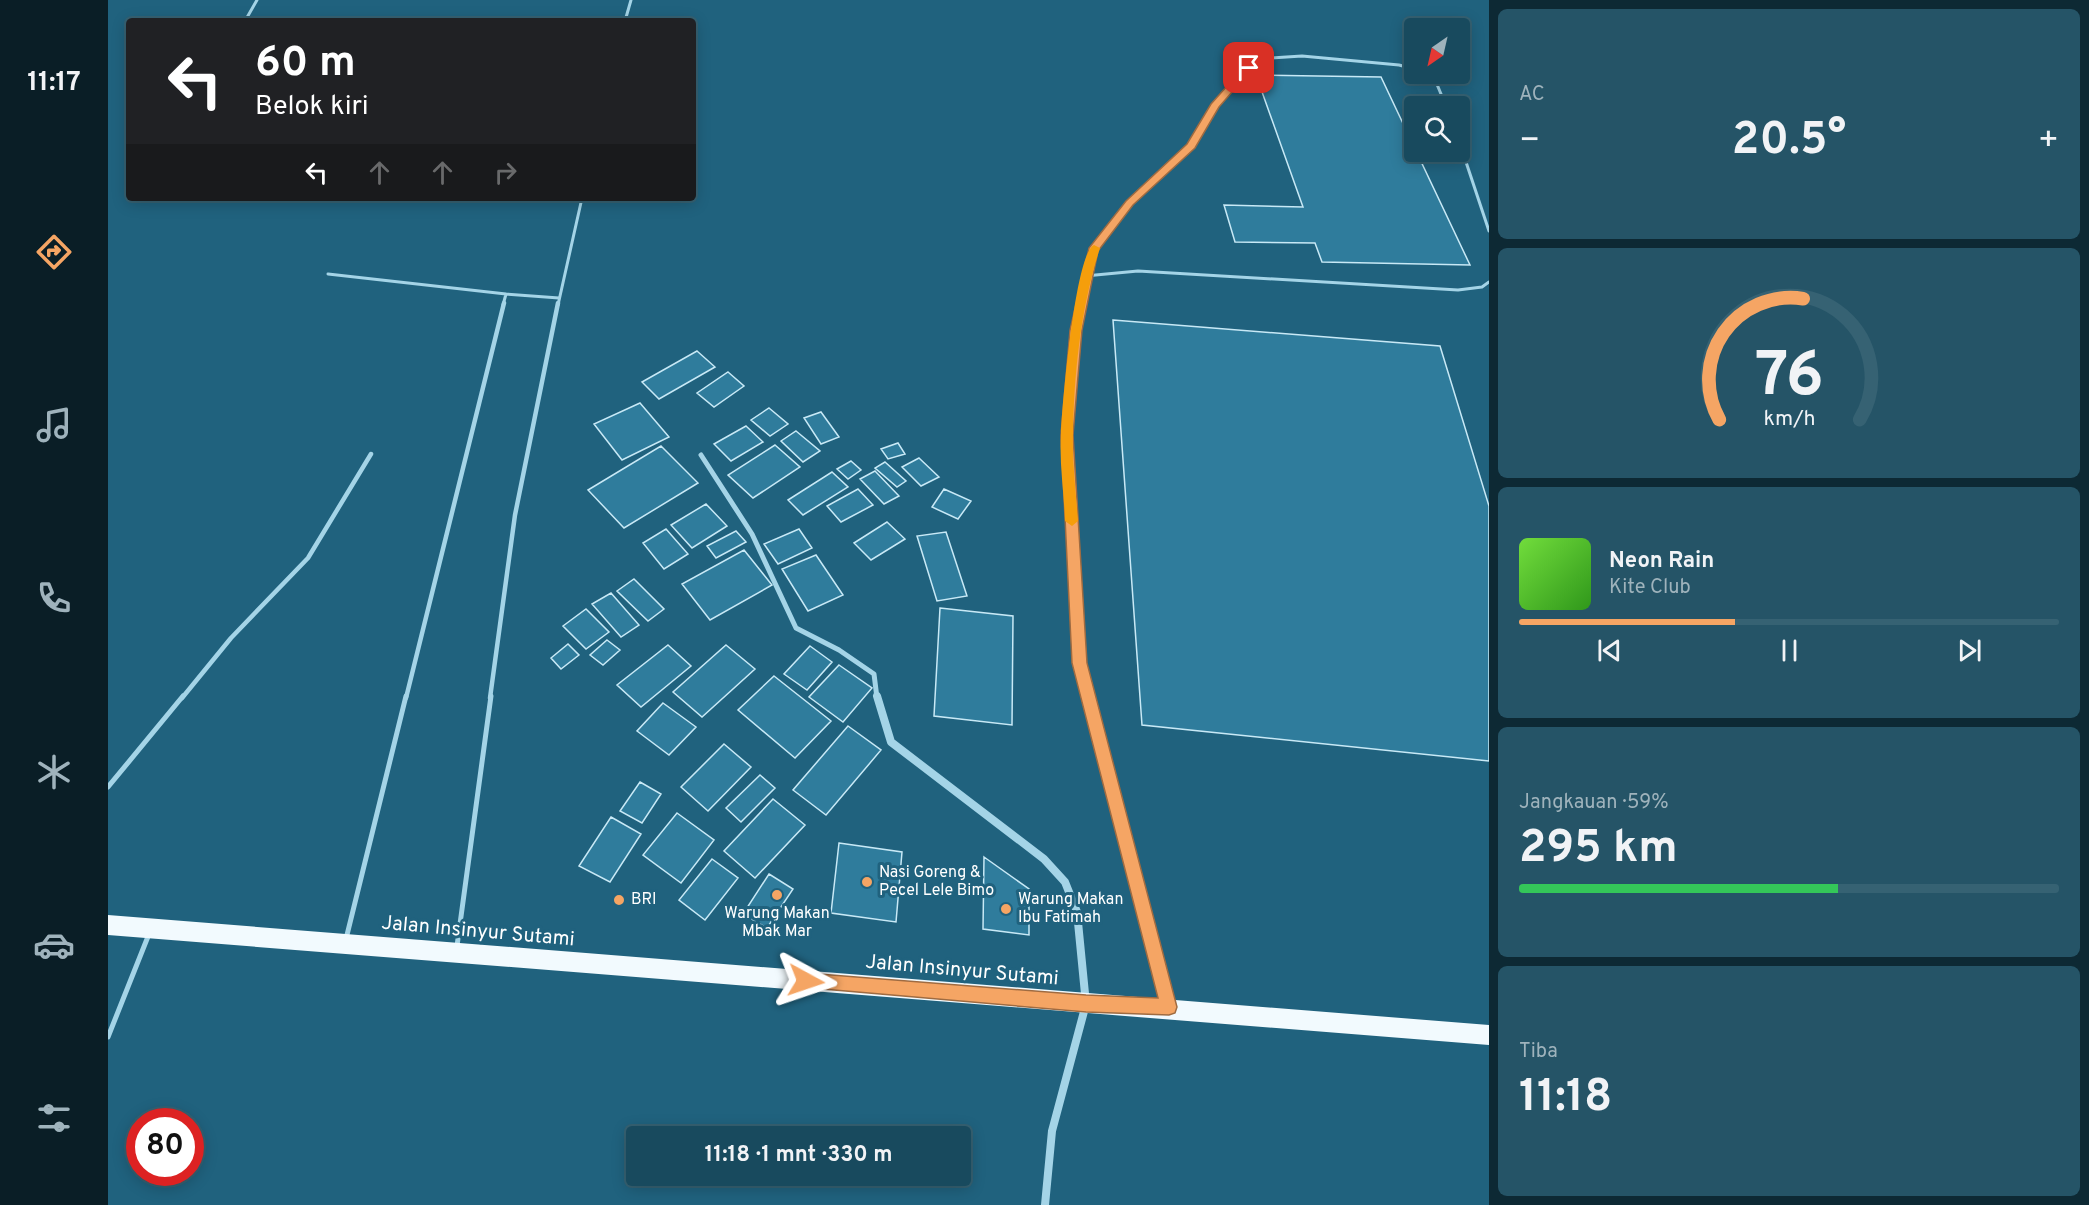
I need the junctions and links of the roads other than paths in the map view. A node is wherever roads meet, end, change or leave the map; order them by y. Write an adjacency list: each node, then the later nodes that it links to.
1 (257, 0): 3 (lane)
2 (631, 0): 4 (lane)
3 (247, 18)
4 (626, 18)
5 (1404, 66): 10 (lane)
6 (1466, 162): 8 (lane)
7 (581, 201): 13 (lane)
8 (1489, 231)
9 (328, 274): 12 (lane)
10 (1085, 276): 11 (lane); 22 (lane)
11 (1489, 282)
12 (506, 294): 13 (lane); 19 (lane)
13 (559, 298): 20 (lane)
14 (371, 454): 16 (lane)
15 (701, 455): 21 (street)
16 (108, 787)
17 (108, 925): 18 (highway, Jalan Insinyur Sutami)
18 (151, 928): 19 (highway, Jalan Insinyur Sutami); 24 (lane)
19 (345, 943): 20 (highway, Jalan Insinyur Sutami)
20 (456, 953): 21 (highway, Jalan Insinyur Sutami)
21 (1086, 1004): 22 (highway, Jalan Insinyur Sutami); 25 (street)
22 (1169, 1007): 23 (highway, Jalan Insinyur Sutami)
23 (1489, 1035)
24 (108, 1037)
25 (1045, 1205)

